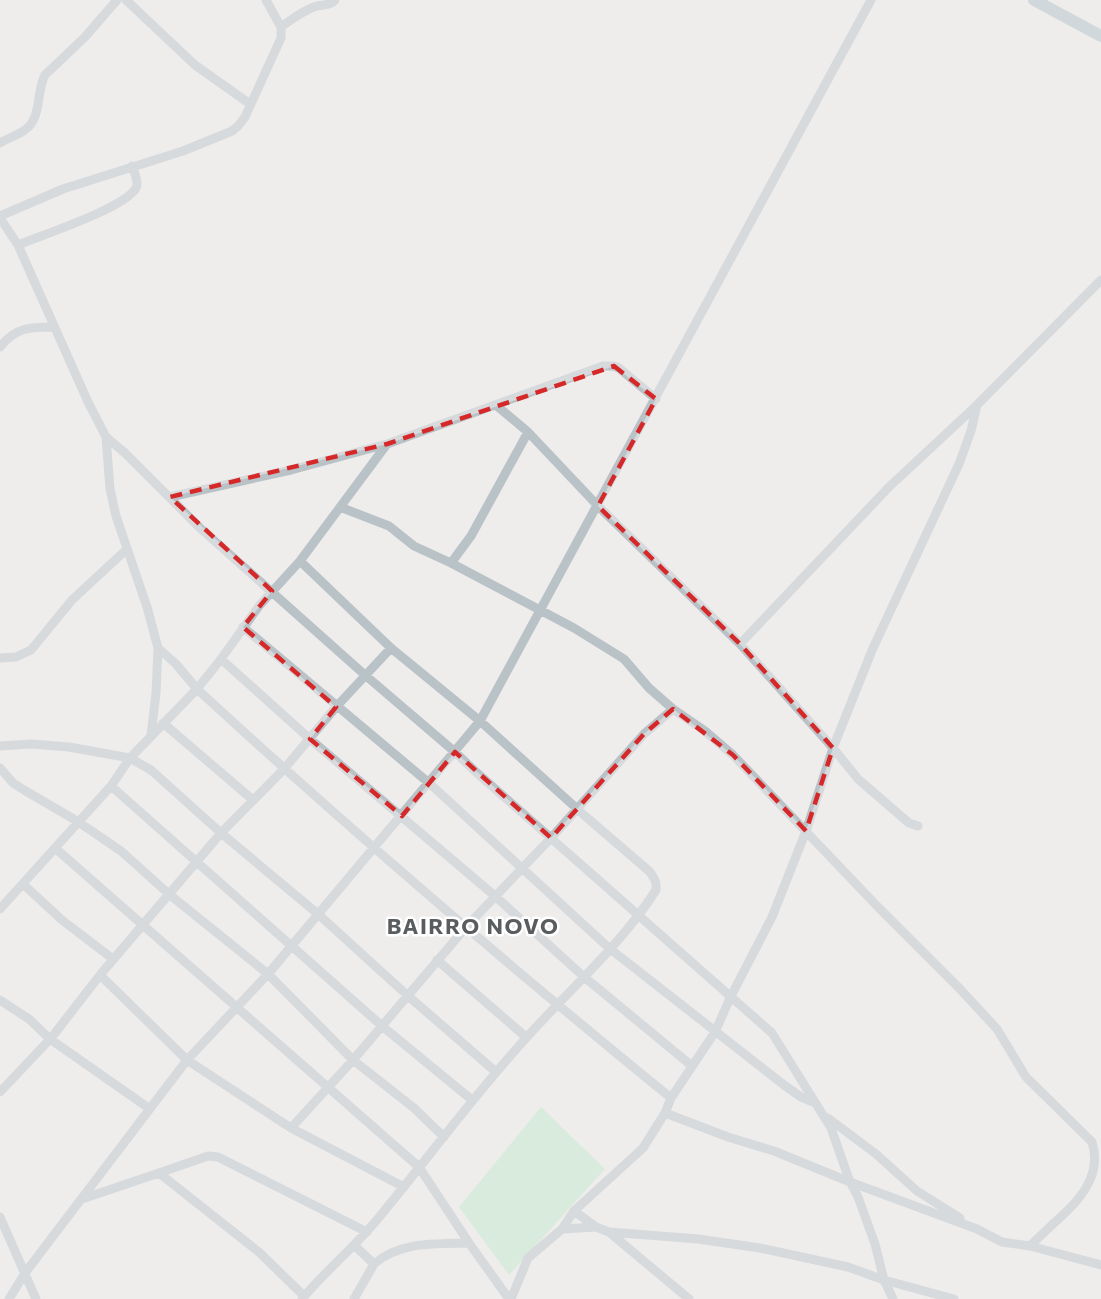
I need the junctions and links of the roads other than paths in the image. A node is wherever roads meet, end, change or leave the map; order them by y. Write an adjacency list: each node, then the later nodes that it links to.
1 (117, 0): 10 (street)
2 (126, 0): 9 (street)
3 (266, 0): 7 (street)
4 (335, 0): 7 (street)
5 (871, 0): 17 (street)
6 (1034, 0): 8 (main road)
7 (281, 27): 9 (street)
8 (1101, 36)
9 (250, 104): 11 (street)
10 (0, 143)
11 (132, 166): 12 (street); 13 (street)
12 (0, 217): 13 (street)
13 (18, 245): 15 (street)
14 (1101, 280): 18 (street)
15 (54, 327): 16 (street); 21 (street)
16 (0, 347)
17 (656, 399): 19 (street); 25 (street)
18 (977, 405): 32 (street); 46 (street)
19 (497, 406): 20 (street); 22 (street)
20 (528, 432): 25 (street); 28 (street)
21 (106, 437): 23 (street); 26 (street)
22 (387, 444): 23 (street); 24 (street)
23 (170, 497): 29 (street)
24 (340, 507): 27 (street); 28 (street)
25 (598, 507): 30 (street); 32 (street)
26 (127, 549): 33 (street); 35 (street)
27 (300, 561): 29 (street); 34 (street)
28 (451, 563): 30 (street)
29 (272, 591): 31 (street); 37 (street)
30 (540, 611): 40 (street); 41 (street)
31 (243, 627): 36 (street); 39 (street)
32 (740, 644): 46 (street)
33 (158, 648): 38 (street); 43 (street)
34 (391, 648): 37 (street); 41 (street)
35 (0, 658)
36 (221, 659): 38 (street); 44 (street)
37 (365, 675): 39 (street); 47 (street)
38 (196, 688): 42 (street); 50 (street)
39 (336, 707): 44 (street); 51 (street)
40 (674, 709): 54 (street); 58 (street)
41 (480, 721): 47 (street); 54 (street)
42 (163, 723): 43 (street); 53 (street)
43 (151, 735): 48 (street)
44 (310, 739): 50 (street); 55 (street)
45 (0, 746): 48 (street)
46 (833, 748): 57 (street); 58 (street)
47 (456, 752): 51 (street); 60 (street)
48 (130, 758): 52 (street); 59 (street)
49 (0, 768): 56 (street)
50 (284, 769): 53 (street); 62 (street)
51 (429, 783): 55 (street); 64 (street)
52 (111, 786): 56 (street); 63 (street)
53 (253, 800): 59 (street)
54 (577, 809): 60 (street); 70 (street)
55 (402, 816): 62 (street); 67 (street)
56 (77, 821): 61 (street); 66 (street)
57 (918, 826)
58 (806, 831): 81 (street); 117 (street)
59 (220, 834): 63 (street); 69 (street)
60 (550, 838): 64 (street); 70 (street)
61 (55, 848): 65 (street); 71 (street)
62 (374, 849): 69 (street); 72 (street)
63 (196, 863): 66 (street); 73 (street)
64 (523, 867): 67 (street); 74 (street)
65 (23, 884): 68 (street); 75 (street)
66 (170, 895): 71 (street); 77 (street)
67 (495, 896): 72 (street); 79 (street)
68 (0, 909)
69 (318, 914): 73 (street); 80 (street)
70 (639, 916): 74 (street); 81 (street)
71 (142, 924): 75 (street); 84 (street)
72 (467, 927): 76 (street); 83 (street)
73 (292, 945): 77 (street); 85 (street)
74 (609, 948): 79 (street); 86 (street)
75 (113, 959): 78 (street)
76 (437, 960): 80 (street); 87 (street)
77 (268, 974): 84 (street); 90 (street)
78 (100, 975): 88 (street); 89 (street)
79 (584, 976): 83 (street); 91 (street)
80 (407, 995): 85 (street); 92 (street)
81 (731, 996): 86 (street); 97 (street)
82 (0, 1000): 88 (street)
83 (556, 1005): 87 (street); 95 (street)
84 (236, 1008): 89 (street); 93 (street)
85 (382, 1026): 90 (street); 96 (street)
86 (715, 1032): 91 (street); 97 (street)
87 (526, 1037): 92 (street)
88 (50, 1040): 94 (street); 98 (street)
89 (187, 1060): 98 (street); 101 (street)
90 (353, 1060): 93 (street); 102 (street)
91 (692, 1066): 95 (street)
92 (496, 1072): 96 (street)
93 (328, 1088): 101 (street); 103 (street)
94 (0, 1092)
95 (671, 1098): 99 (street)
96 (472, 1100): 102 (street)
97 (813, 1102): 100 (street)
98 (150, 1109): 107 (street)
99 (664, 1113): 105 (street); 108 (street)
100 (823, 1115): 105 (street); 111 (street)
101 (291, 1128): 106 (street)
102 (444, 1137): 103 (street)
103 (419, 1167): 106 (street); 115 (street)
104 (159, 1173): 107 (street); 113 (street); 122 (street)
105 (849, 1182): 111 (street); 121 (street)
106 (404, 1187): 113 (street)
107 (81, 1199): 120 (street)
108 (574, 1211): 110 (street); 112 (street)
109 (0, 1217): 120 (street)
110 (596, 1227): 112 (street); 114 (street)
111 (977, 1228): 117 (street)
112 (562, 1229): 126 (street)
113 (367, 1232): 116 (street)
114 (609, 1232): 121 (street); 127 (street)
115 (470, 1243): 118 (street); 126 (street)
116 (355, 1246): 118 (street); 122 (street)
117 (1030, 1246): 119 (street)
118 (374, 1264): 125 (street)
119 (1101, 1265)
120 (25, 1273): 123 (street); 124 (street)
121 (884, 1280): 128 (street); 129 (street)
122 (303, 1297)
123 (9, 1299)
124 (36, 1299)
125 (354, 1299)
126 (510, 1299)
127 (689, 1299)
128 (893, 1299)
129 (954, 1299)

